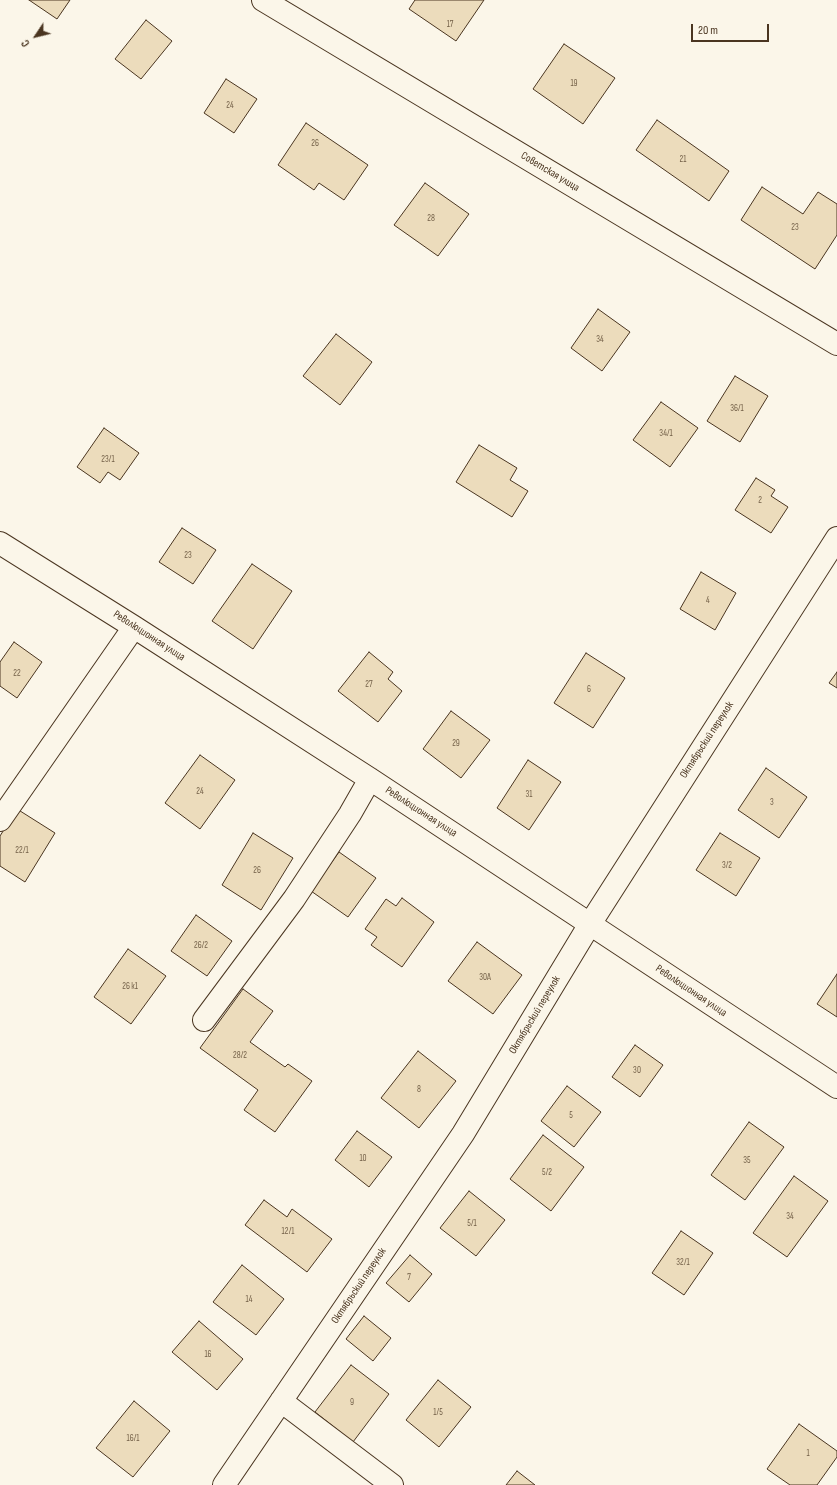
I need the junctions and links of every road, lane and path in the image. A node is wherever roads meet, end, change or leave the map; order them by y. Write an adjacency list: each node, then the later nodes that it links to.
1 (263, 0): 2 (street, Советская улица)
2 (837, 344)
3 (837, 538): 8 (street, Октябрьский переулок)
4 (0, 544): 5 (street, Революционная улица)
5 (134, 627): 6 (street, Революционная улица); 7 (street)
6 (370, 779): 8 (street, Революционная улица); 9 (street)
7 (0, 820)
8 (590, 924): 10 (street, Революционная улица); 11 (street, Октябрьский переулок)
9 (204, 1020)
10 (837, 1087)
11 (281, 1401): 12 (street, Октябрьский переулок); 13 (street)
12 (224, 1485)
13 (392, 1485)

